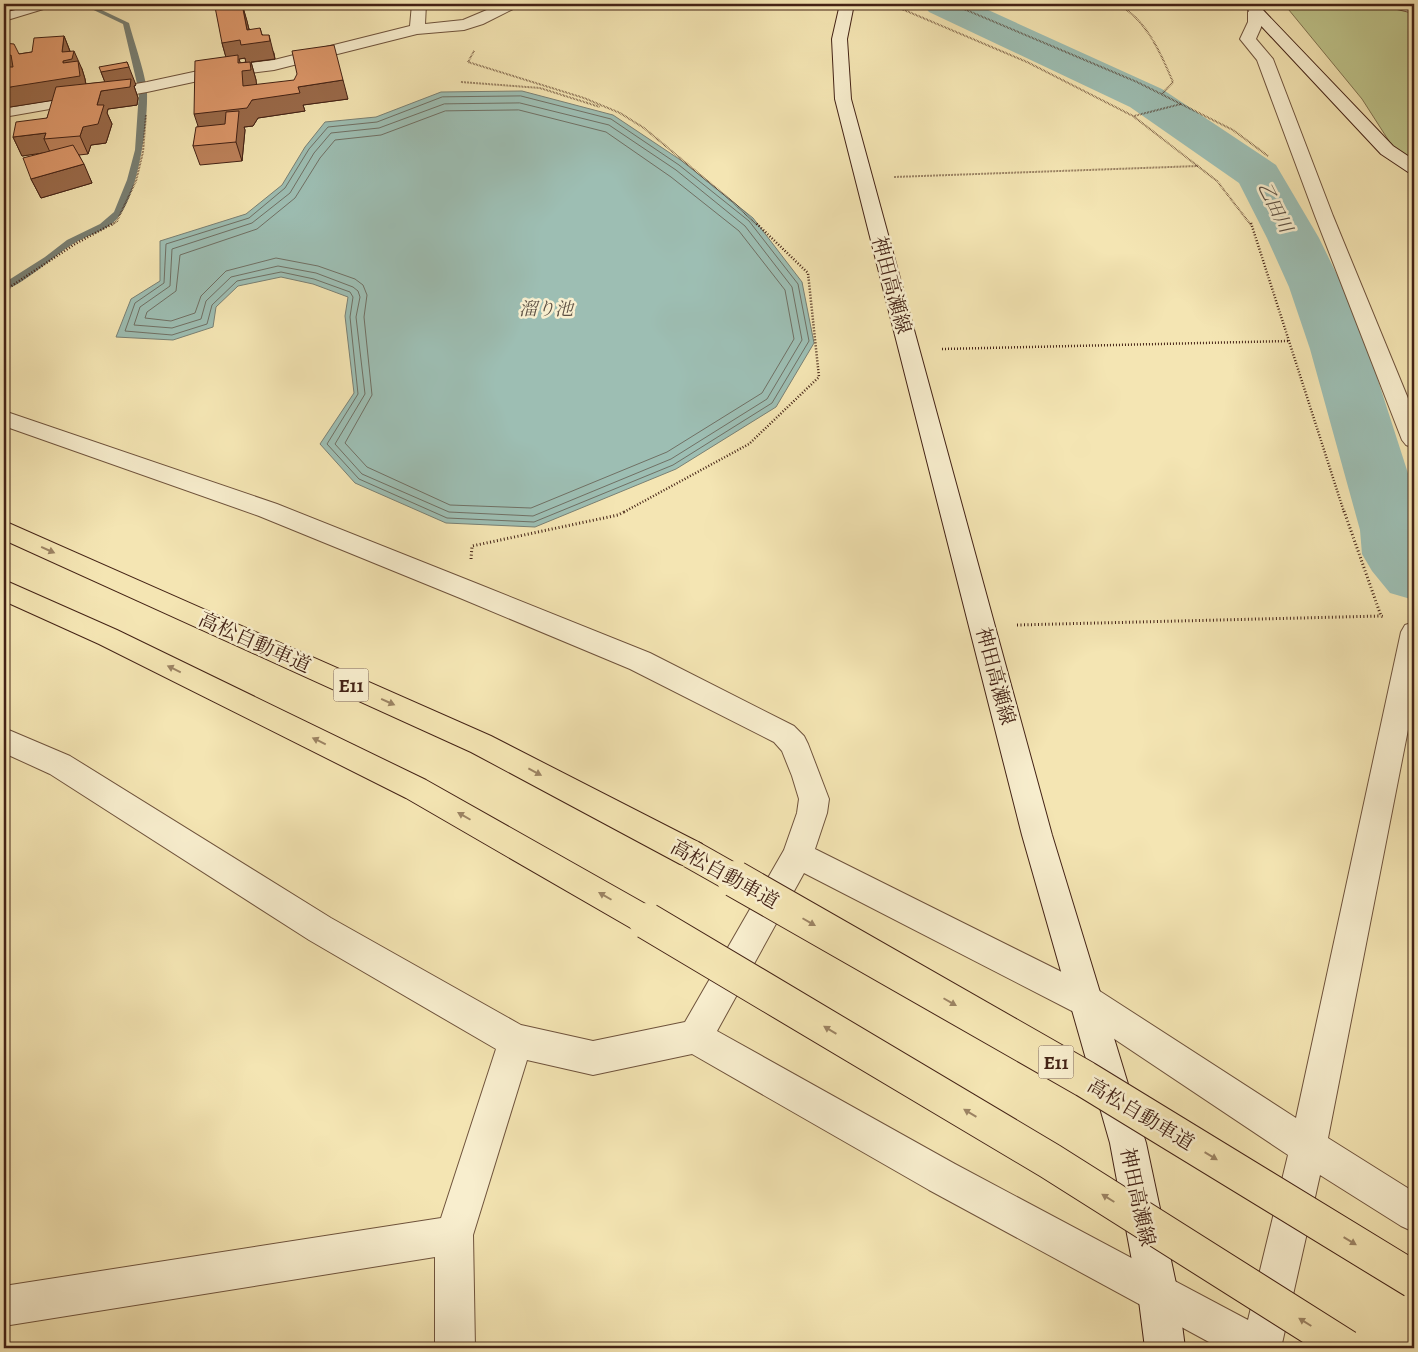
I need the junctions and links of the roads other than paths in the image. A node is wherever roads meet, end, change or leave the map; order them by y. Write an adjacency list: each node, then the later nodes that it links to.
1 (45, 4): 8 (street)
2 (419, 4): 9 (street)
3 (512, 4): 9 (street)
4 (847, 4): 19 (street, 神田高瀬線)
5 (1394, 4): 7 (lane)
6 (1254, 8): 11 (street); 13 (street)
7 (1414, 9)
8 (4, 17)
9 (417, 29): 10 (street)
10 (4, 112)
11 (1414, 168)
12 (4, 418): 18 (street)
13 (1414, 440)
14 (4, 530): 25 (highway, 高松自動車道 / E11, one-way to 25, bridge)
15 (4, 590): 31 (highway, one-way to 15, bridge)
16 (1414, 632): 22 (street)
17 (4, 740): 21 (street)
18 (798, 855): 19 (street); 20 (street)
19 (1086, 1001): 22 (street); 26 (street, 神田高瀬線)
20 (696, 1037): 21 (street); 26 (street)
21 (516, 1041): 24 (street)
22 (1308, 1147): 23 (street); 30 (street)
23 (1414, 1213)
24 (454, 1235): 27 (street); 28 (street)
25 (1414, 1280)
26 (1158, 1294): 29 (street, 神田高瀬線); 30 (street)
27 (4, 1306)
28 (455, 1348)
29 (1165, 1348)
30 (1260, 1348)
31 (1346, 1348)

